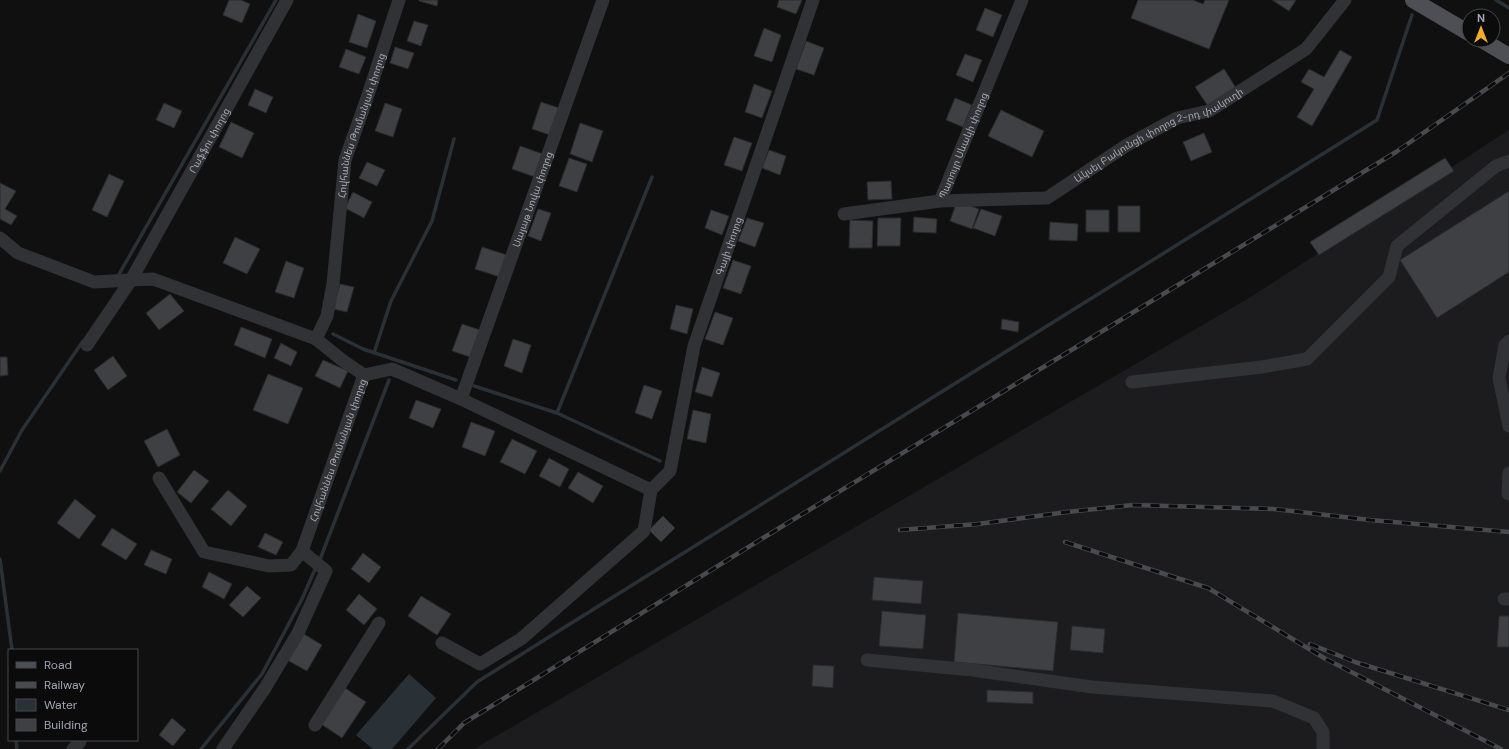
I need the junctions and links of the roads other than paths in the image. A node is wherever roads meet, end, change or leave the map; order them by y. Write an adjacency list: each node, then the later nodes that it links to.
1 (287, 0): 15 (street, Րաֆֆու փողոց)
2 (399, 0): 16 (street, Հովհաննես Թումանյան փողոց)
3 (603, 0): 21 (street, Սայաթ Նովա փողոց)
4 (813, 0): 25 (street, Գայի փողոց)
5 (1022, 0): 12 (street, Պարույր Սևակի փողոց)
6 (1345, 0): 12 (street, Ակսել Բակունցի փողոց 2-րդ փակուղի)
7 (1422, 2): 8 (main road)
8 (1461, 28)
9 (1496, 48): 10 (main road)
10 (1509, 56)
11 (1509, 161): 20 (street)
12 (940, 201): 13 (street, Պարույր Սևակի փողոց)
13 (844, 214)
14 (0, 238): 15 (street)
15 (131, 280): 16 (street); 18 (street, Րաֆֆու փողոց)
16 (316, 339): 19 (street, Հովհաննես Թումանյան փողոց)
17 (1509, 341): 22 (street)
18 (87, 345)
19 (364, 375): 21 (street); 27 (street, Հովհաննես Թումանյան փողոց)
20 (1132, 382)
21 (461, 399): 25 (street)
22 (1509, 426)
23 (1509, 473): 26 (street)
24 (159, 478): 27 (street, Հովհաննես Թումանյան փողոց)
25 (651, 490): 29 (street)
26 (1508, 494)
27 (302, 551): 32 (street)
28 (380, 623): 31 (street)
29 (442, 643)
30 (867, 660): 33 (street)
31 (315, 725)
32 (223, 749)
33 (1323, 749)

